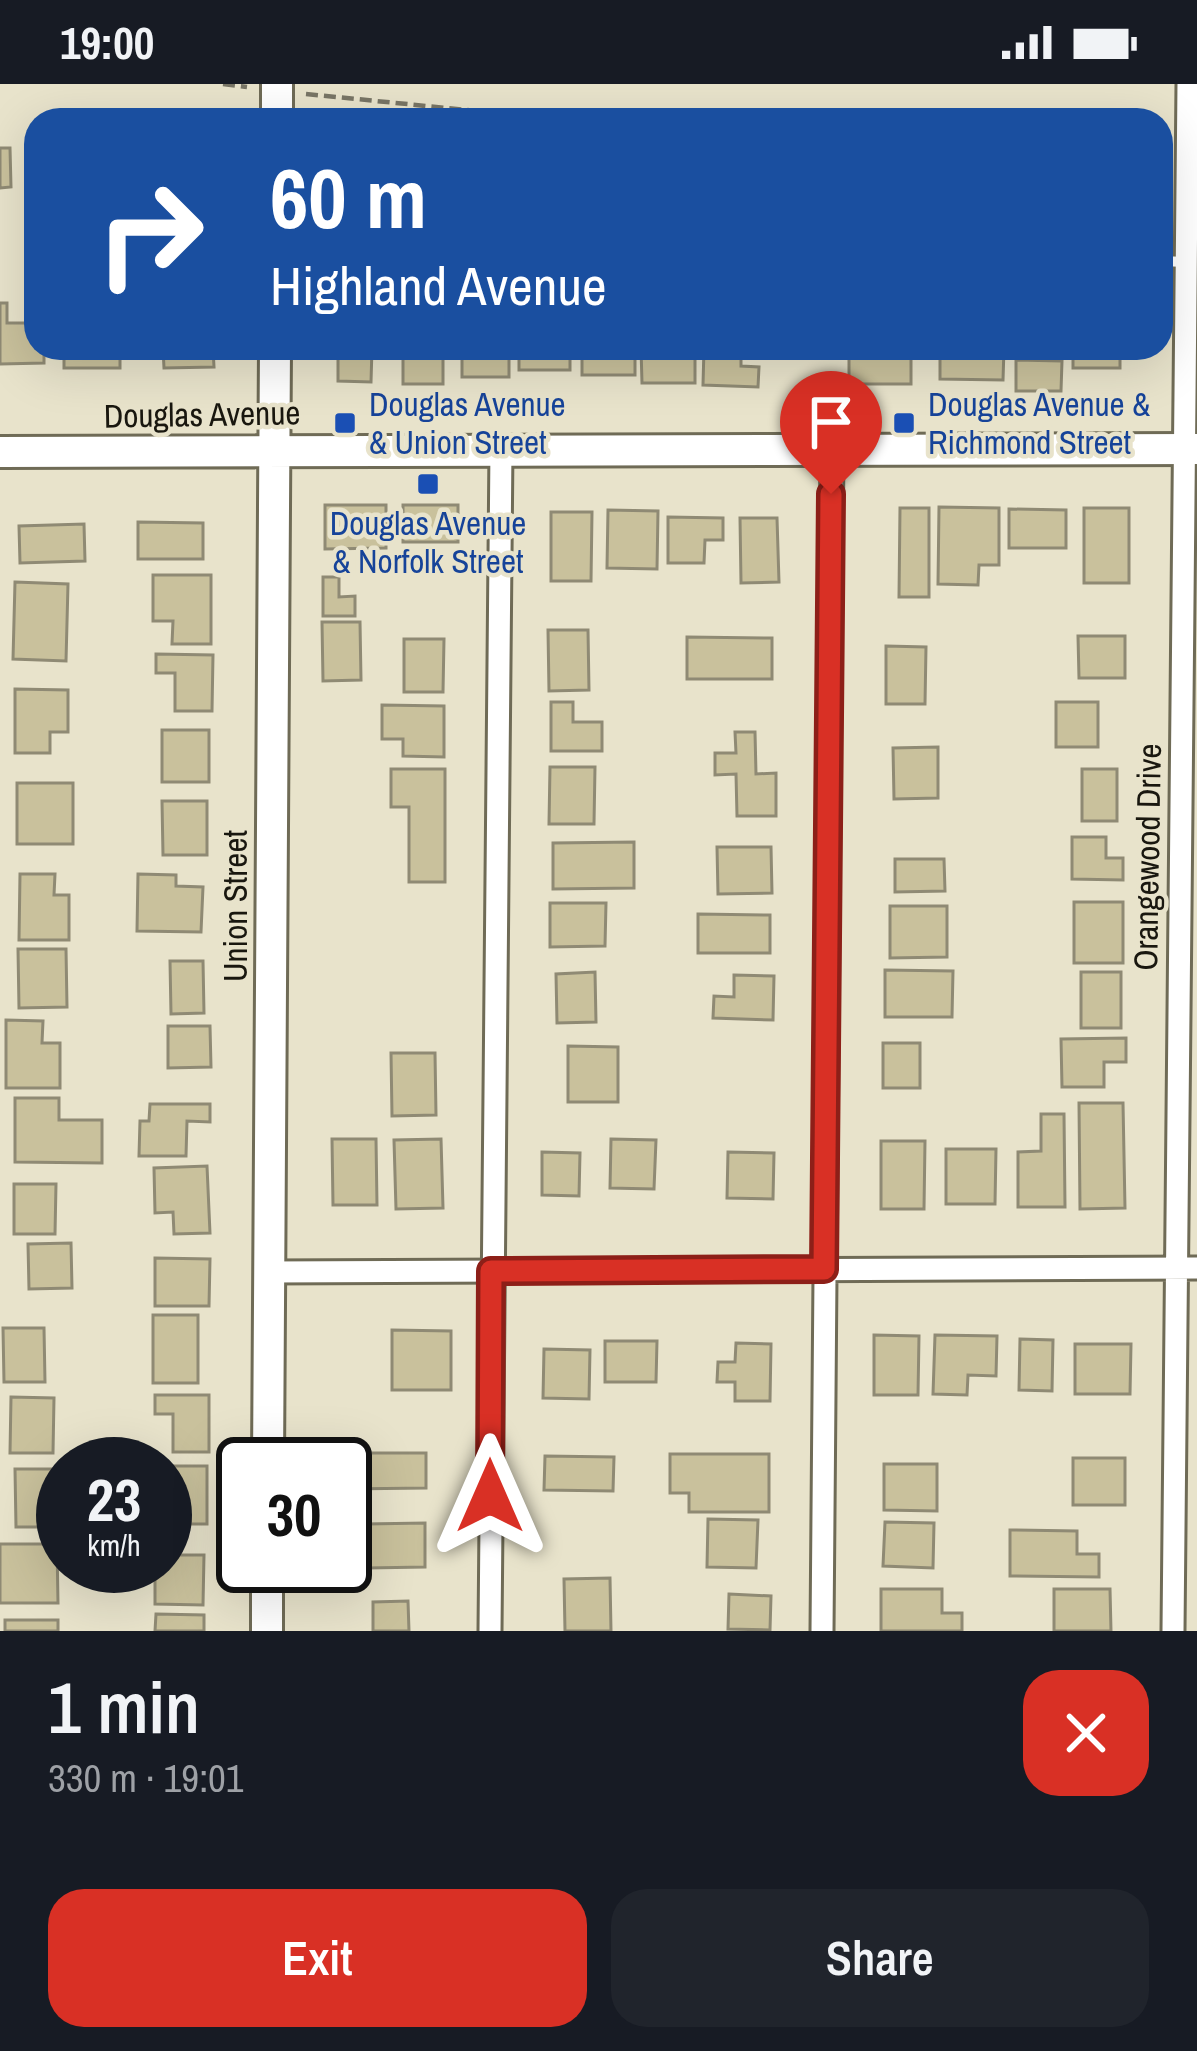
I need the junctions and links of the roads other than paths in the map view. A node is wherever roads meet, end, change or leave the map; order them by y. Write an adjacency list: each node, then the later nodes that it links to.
1 (1188, 84): 3 (street, Orangewood Drive)
2 (1173, 261): 3 (lane)
3 (1186, 262): 6 (street, Orangewood Drive)
4 (275, 360): 7 (street, Union Street)
5 (501, 448): 7 (street, Douglas Avenue); 8 (street, Douglas Avenue); 12 (street)
6 (1190, 448): 8 (street, Douglas Avenue); 10 (street, Orangewood Drive)
7 (274, 449): 9 (street, Douglas Avenue); 13 (street, Union Street)
8 (832, 449): 11 (street)
9 (0, 452)
10 (1186, 1268): 11 (street); 19 (street, Orangewood Drive)
11 (824, 1269): 12 (street); 18 (street)
12 (491, 1271): 13 (street); 17 (street)
13 (269, 1272): 14 (street, Union Street)
14 (268, 1437)
15 (267, 1593): 16 (street)
16 (267, 1631)
17 (490, 1631)
18 (822, 1631)
19 (1173, 1631)

